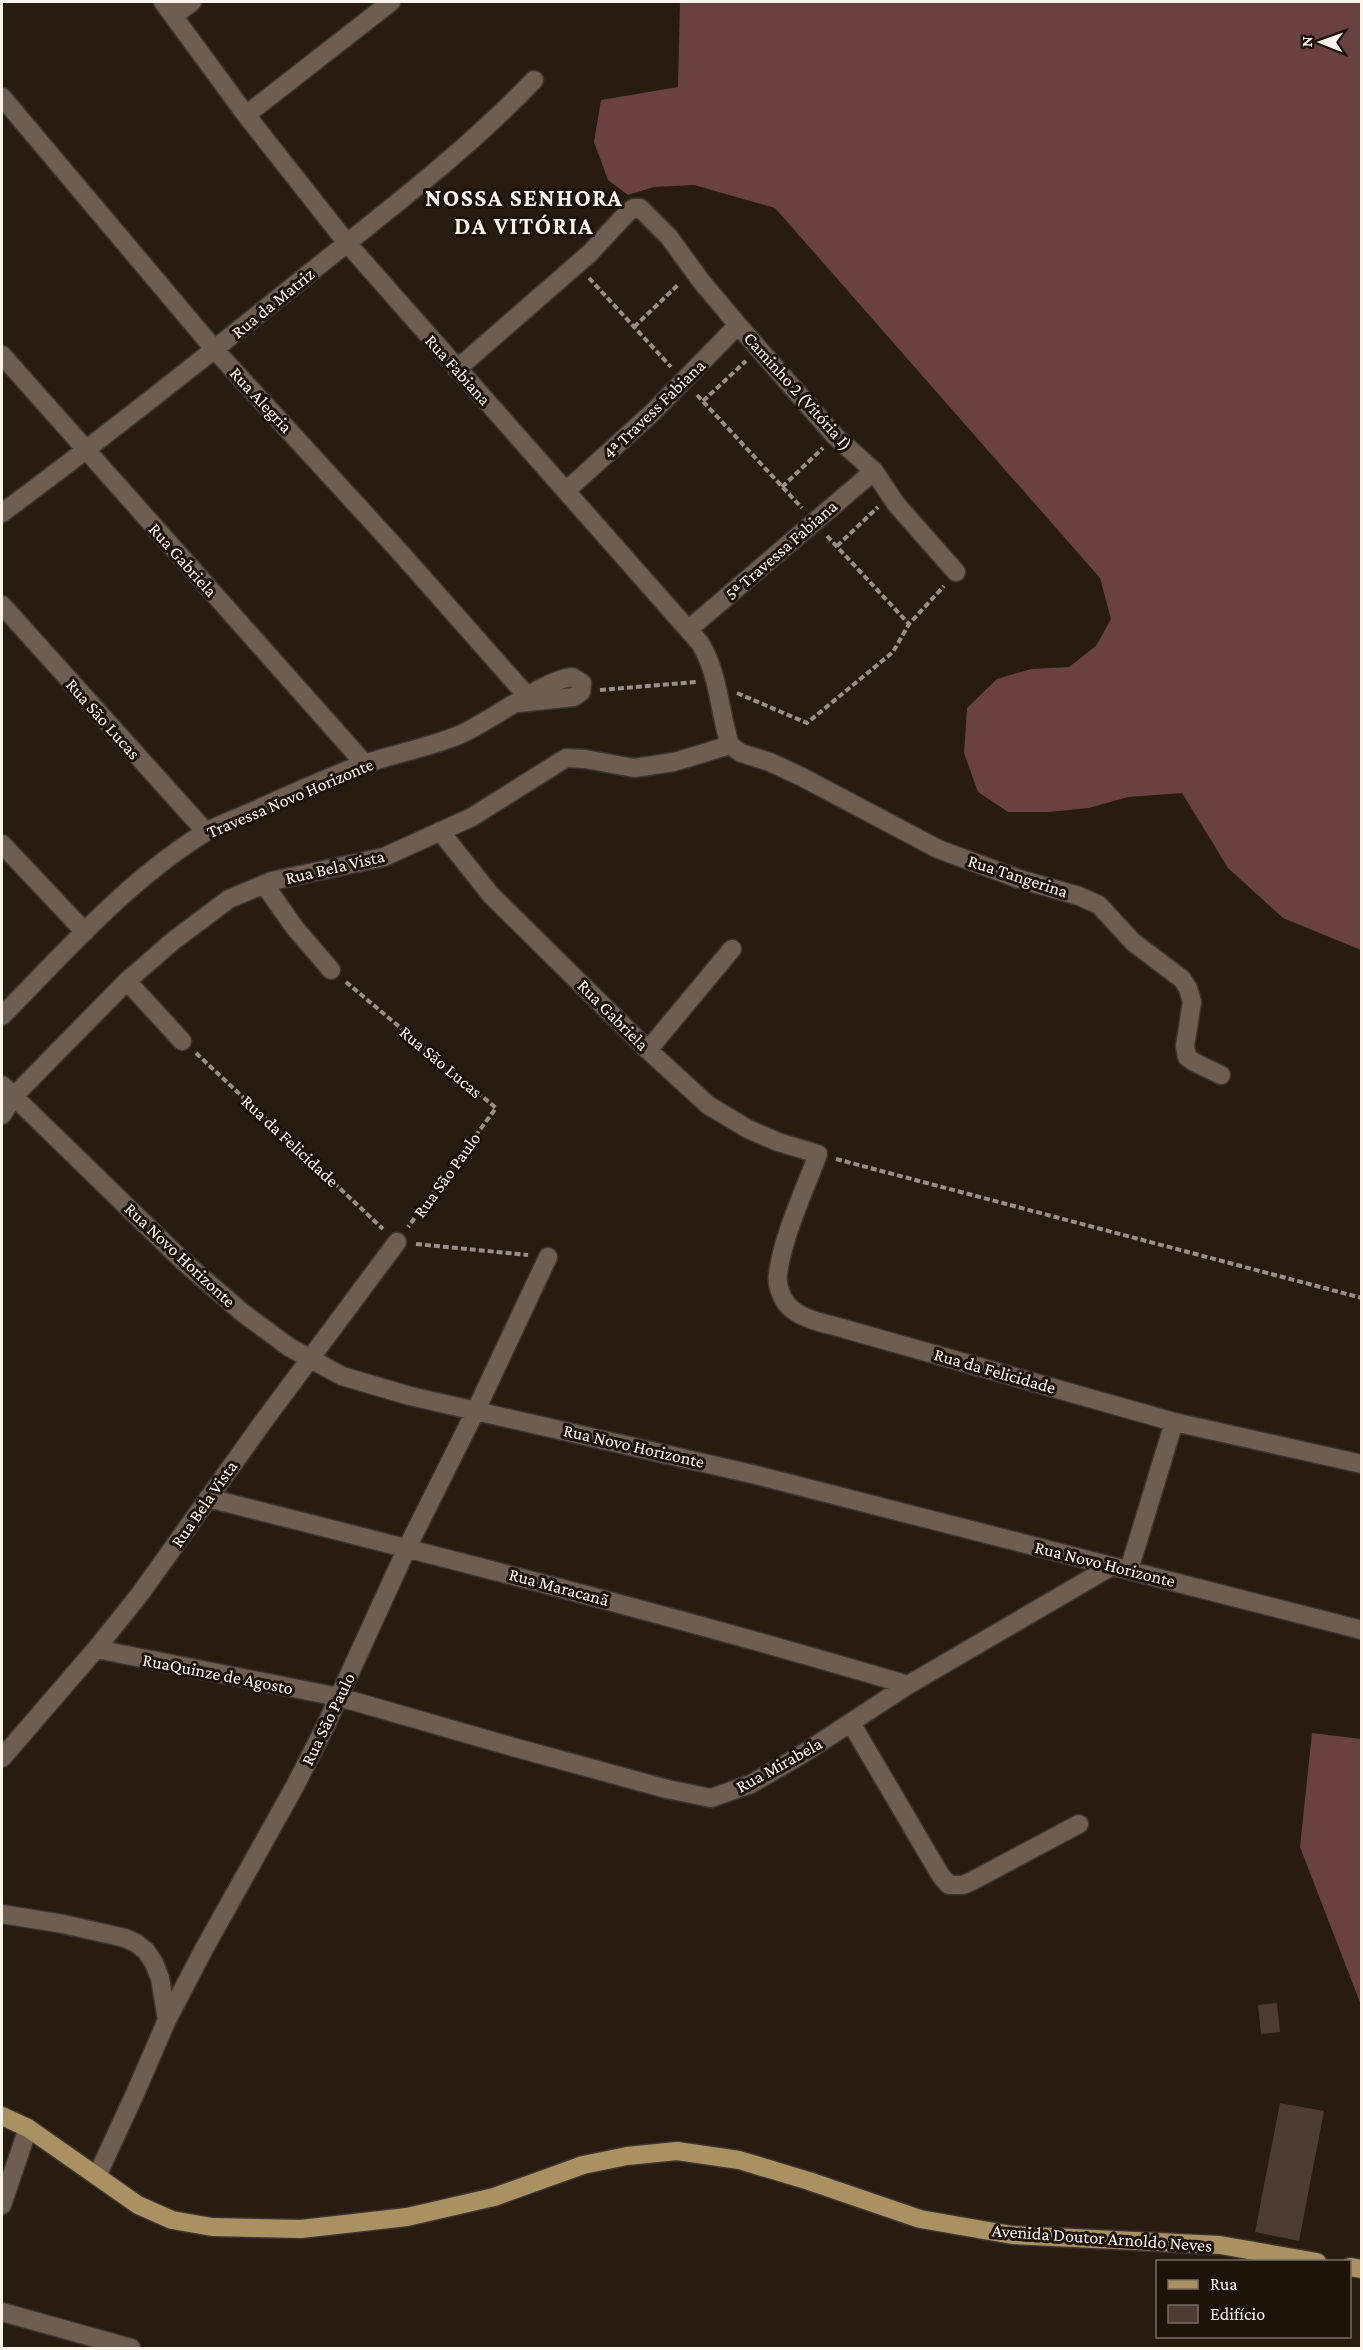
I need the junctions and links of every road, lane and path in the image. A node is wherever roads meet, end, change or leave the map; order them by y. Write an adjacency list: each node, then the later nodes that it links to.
1 (192, 2): 3 (street)
2 (392, 2): 6 (street)
3 (169, 9): 6 (street, Rua Fabiana)
4 (534, 80): 7 (street, Rua da Matriz)
5 (2, 97): 13 (street, Rua Alegria)
6 (246, 115): 7 (street, Rua Fabiana)
7 (348, 243): 13 (street, Rua da Matriz); 15 (street, Rua Fabiana)
8 (576, 265): 9 (street, Caminho 2 (Vitória I)); 11 (path); 15 (street)
9 (693, 269): 10 (street, Caminho 2 (Vitória I)); 11 (path)
10 (738, 325): 12 (street, Caminho 2 (Vitória I)); 23 (street, 4ª Travess Fabiana)
11 (634, 327): 16 (path)
12 (759, 349): 18 (path); 19 (street, Caminho 2 (Vitória I))
13 (214, 350): 20 (street, Rua da Matriz); 34 (street, Rua Alegria)
14 (2, 355): 20 (street, Rua Gabriela)
15 (457, 369): 23 (street, Rua Fabiana)
16 (675, 372)
17 (696, 394): 18 (path)
18 (703, 401): 22 (path)
19 (836, 436): 21 (street, Caminho 2 (Vitória I)); 22 (path)
20 (86, 451): 25 (street, Rua da Matriz); 36 (street, Rua Gabriela)
21 (873, 471): 24 (street, Caminho 2 (Vitória I)); 26 (street, 5ª Travessa Fabiana)
22 (782, 487): 26 (path)
23 (567, 490): 31 (street, Rua Fabiana)
24 (890, 495): 27 (path); 28 (street, Caminho 2 (Vitória I))
25 (2, 513)
26 (814, 522): 27 (path); 31 (street, 5ª Travessa Fabiana)
27 (837, 546): 30 (path)
28 (956, 572): 30 (path)
29 (2, 606): 38 (street, Rua São Lucas)
30 (909, 624): 32 (path)
31 (689, 629): 32 (street, Rua Fabiana)
32 (716, 683): 33 (path); 35 (street, Rua Fabiana)
33 (580, 692): 34 (street, Travessa Novo Horizonte)
34 (523, 700): 36 (street, Travessa Novo Horizonte)
35 (730, 745): 37 (street, Rua Bela Vista); 48 (street, Rua Tangerina)
36 (365, 764): 38 (street, Travessa Novo Horizonte)
37 (440, 831): 40 (street, Rua Bela Vista); 47 (street, Rua Gabriela)
38 (206, 832): 41 (street, Travessa Novo Horizonte)
39 (2, 843): 41 (street)
40 (264, 884): 43 (street); 44 (street, Rua Bela Vista)
41 (85, 932): 45 (street, Travessa Novo Horizonte)
42 (732, 949): 47 (street)
43 (331, 970): 50 (path, Rua São Lucas)
44 (127, 981): 46 (street); 49 (street, Rua Bela Vista)
45 (2, 1016)
46 (182, 1041): 53 (path, Rua da Felicidade)
47 (648, 1050): 52 (street, Rua Gabriela)
48 (1221, 1075)
49 (7, 1091): 51 (street, Rua Bela Vista); 56 (street, Rua Novo Horizonte)
50 (496, 1108): 53 (path, Rua São Paulo)
51 (2, 1115)
52 (818, 1154): 55 (path); 58 (street, Rua da Felicidade)
53 (397, 1242): 54 (path); 56 (street, Rua Bela Vista)
54 (548, 1257): 57 (street, Rua São Paulo)
55 (1362, 1298)
56 (309, 1360): 57 (street, Rua Novo Horizonte); 60 (street, Rua Bela Vista)
57 (476, 1410): 61 (street, Rua São Paulo); 62 (street, Rua Novo Horizonte)
58 (1174, 1422): 59 (street, Rua da Felicidade); 62 (street)
59 (1362, 1464)
60 (208, 1498): 61 (street, Rua Maracanã); 64 (street, Rua Bela Vista)
61 (407, 1548): 65 (street, Rua Maracanã); 66 (street, Rua São Paulo)
62 (1121, 1568): 63 (street, Rua Novo Horizonte); 65 (street, Rua Mirabela)
63 (1362, 1630)
64 (96, 1649): 66 (street, RuaQuinze de Agosto); 68 (street, Rua Bela Vista)
65 (908, 1685): 67 (street, Rua Mirabela)
66 (339, 1697): 67 (street, Rua Mirabela); 71 (street, Rua São Paulo)
67 (851, 1723): 69 (street)
68 (2, 1758)
69 (1079, 1824)
70 (2, 1914): 71 (street)
71 (167, 2020): 74 (street, Rua São Paulo)
72 (2, 2116): 73 (main road, Avenida Doutor Arnoldo Neves)
73 (28, 2128): 74 (main road, Avenida Doutor Arnoldo Neves); 75 (street)
74 (97, 2176): 76 (main road, Avenida Doutor Arnoldo Neves)
75 (2, 2205)
76 (1306, 2260)
77 (2, 2312): 78 (street)
78 (131, 2349)

